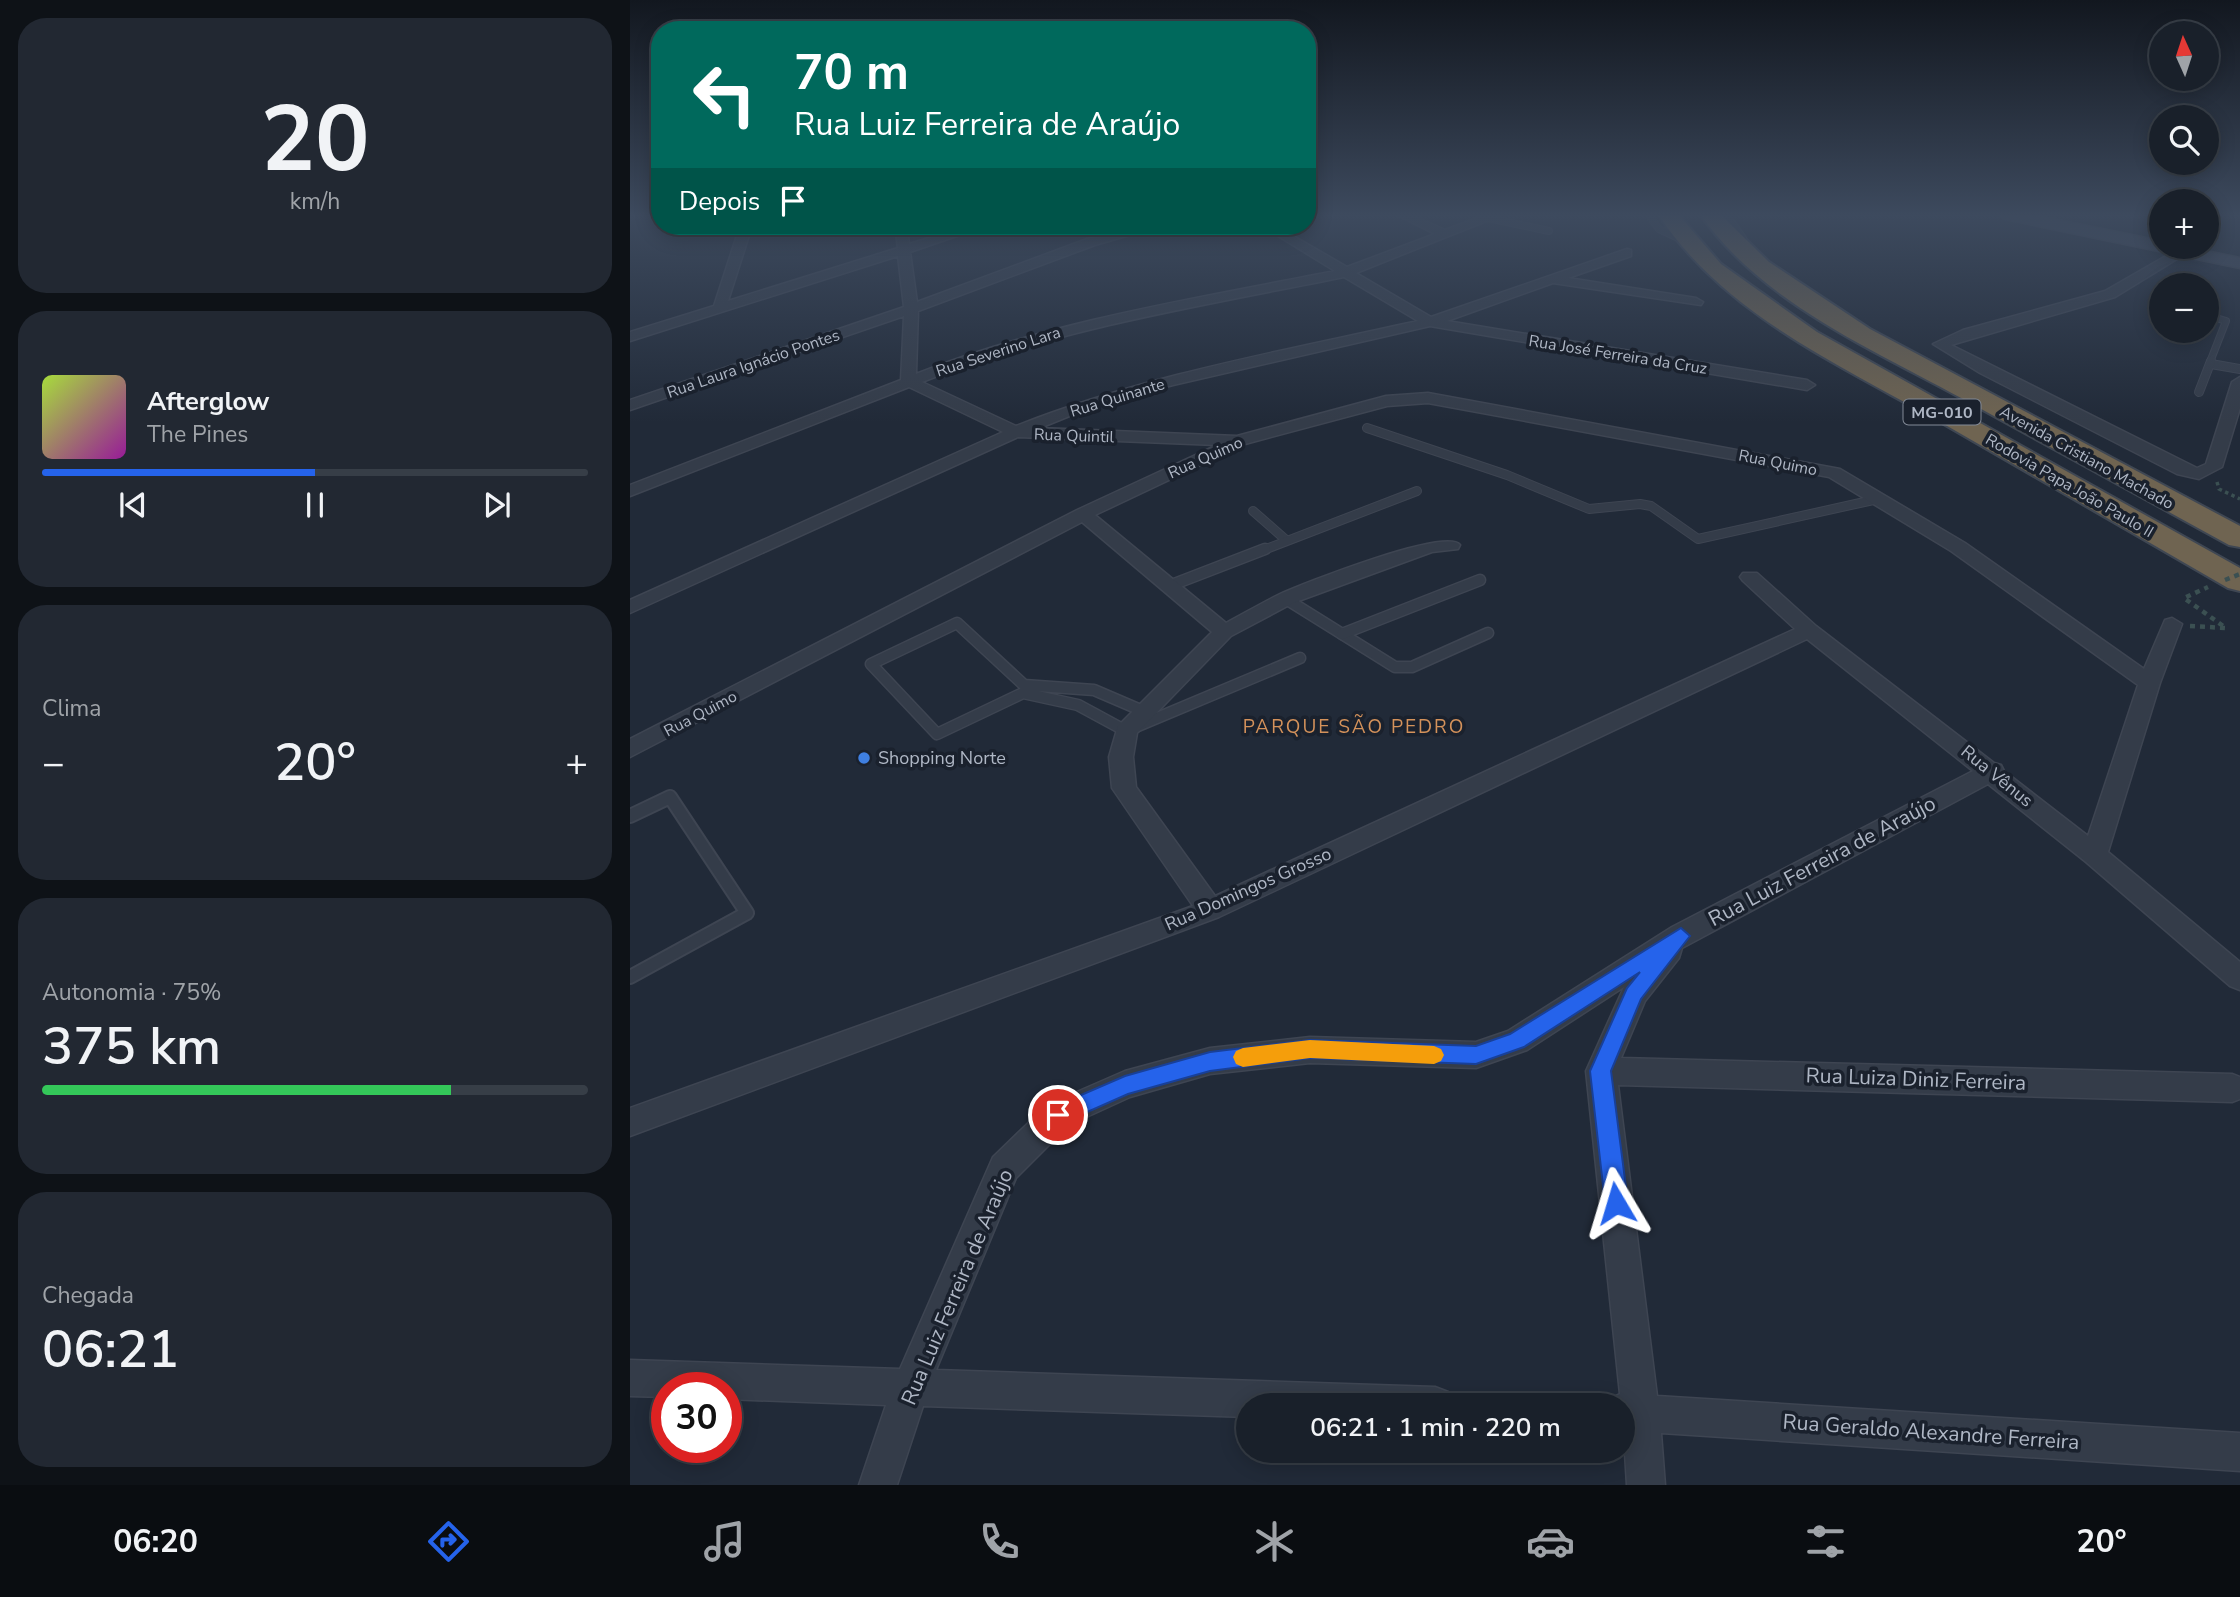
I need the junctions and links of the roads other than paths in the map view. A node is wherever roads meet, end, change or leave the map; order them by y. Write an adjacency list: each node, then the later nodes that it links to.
1 (728, 283): 13 (street)
2 (801, 283): 13 (street)
3 (907, 283): 14 (street)
4 (982, 283): 14 (street, Rua Laura Ignácio Pontes)
5 (1294, 283): 24 (street, Rua Severino Lara)
6 (1363, 283): 16 (street)
7 (1534, 283): 16 (street, Rua Quinante)
8 (1581, 283): 12 (street)
9 (1733, 283): 44 (highway, Rodovia Papa João Paulo II / MG-010)
10 (1781, 283): 18 (highway, MG-010)
11 (2127, 283): 17 (street)
12 (1696, 302)
13 (719, 310): 19 (street)
14 (911, 310): 24 (street); 28 (street, Rua Laura Ignácio Pontes)
15 (2219, 319): 20 (lane)
16 (1430, 322): 26 (street, Rua José Ferreira da Cruz); 30 (street, Rua Quinante)
17 (1968, 333): 32 (street)
18 (1862, 334): 37 (highway, MG-010); 39 (highway, Avenida Cristiano Machado)
19 (630, 337)
20 (2219, 339)
21 (2218, 343): 22 (lane)
22 (2211, 364): 23 (lane); 27 (lane)
23 (2240, 369)
24 (908, 381): 30 (street, Rua Quintil); 33 (street, Rua Severino Lara)
25 (2240, 383): 32 (street)
26 (1807, 385)
27 (2199, 392)
28 (630, 405)
29 (1367, 429): 35 (lane)
30 (1016, 432): 31 (street, Rua Quintil); 47 (street, Rua Quinante)
31 (1239, 441): 35 (street, Rua Quimo); 38 (street, Rua Quimo)
32 (2214, 467)
33 (630, 491)
34 (1417, 491): 40 (lane)
35 (1878, 499): 54 (street)
36 (1254, 512): 40 (lane)
37 (2240, 513)
38 (1083, 514): 45 (street); 59 (street, Rua Quimo)
39 (2240, 538)
40 (1286, 540): 45 (lane)
41 (1451, 545): 46 (street)
42 (1750, 577): 49 (street, Rua Vênus)
43 (1479, 580): 52 (lane)
44 (2228, 581)
45 (1169, 586): 50 (street)
46 (1286, 599): 50 (street); 52 (lane)
47 (630, 607)
48 (2172, 624): 54 (street)
49 (1809, 630): 60 (street, Rua Vênus); 63 (street, Rua Domingos Grosso)
50 (1224, 632): 57 (street)
51 (1488, 633): 52 (lane)
52 (1342, 634)
53 (1300, 658): 58 (lane)
54 (2148, 683): 62 (street)
55 (1094, 690): 56 (lane); 56 (lane); 57 (lane)
56 (1078, 705): 58 (lane)
57 (1143, 711): 58 (street)
58 (1126, 731): 63 (street)
59 (630, 749)
60 (1993, 771): 62 (street, Rua Vênus); 64 (street, Rua Luiz Ferreira de Araújo)
61 (630, 816): 65 (lane)
62 (2095, 855): 66 (street, Rua Vênus)
63 (1210, 910): 69 (street, Rua Domingos Grosso)
64 (1681, 936): 67 (street); 71 (street, Rua Luiz Ferreira de Araújo)
65 (630, 977)
66 (2240, 978)
67 (1601, 1071): 68 (street, Rua Luiza Diniz Ferreira); 72 (street)
68 (2232, 1088)
69 (630, 1122)
70 (630, 1378): 71 (street)
71 (911, 1386): 73 (street); 77 (street, Rua Luiz Ferreira de Araújo)
72 (1630, 1393)
73 (1236, 1398)
74 (1635, 1413): 76 (street, Rua Geraldo Alexandre Ferreira)
75 (1635, 1428): 78 (street)
76 (2240, 1452)
77 (878, 1485)
78 (1646, 1485)

